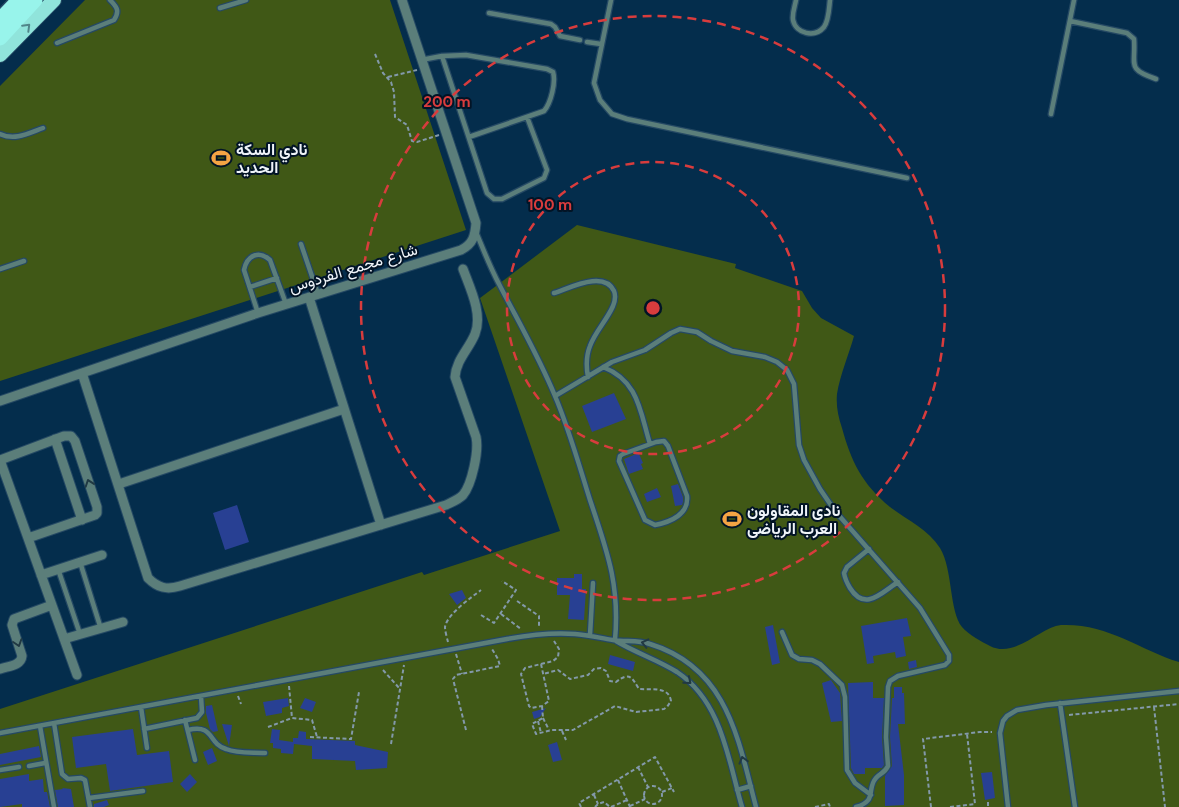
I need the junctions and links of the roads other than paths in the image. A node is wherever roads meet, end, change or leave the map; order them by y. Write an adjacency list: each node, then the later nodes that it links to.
1 (36, 0): 15 (highway)
2 (54, 0): 20 (highway, one-way to 2)
3 (110, 0): 18 (lane)
4 (246, 0): 11 (lane)
5 (402, 0): 22 (street)
6 (611, 0): 19 (lane)
7 (796, 0): 8 (lane)
8 (830, 0)
9 (1074, 0): 14 (lane)
10 (16, 3): 13 (highway)
11 (220, 8)
12 (489, 13): 16 (lane)
13 (0, 20)
14 (1070, 21): 23 (lane); 24 (lane)
15 (0, 38)
16 (580, 40)
17 (587, 42): 19 (lane)
18 (57, 43)
19 (601, 44): 29 (lane)
20 (0, 55)
21 (442, 56): 22 (lane); 25 (lane); 28 (lane)
22 (423, 64): 30 (street)
23 (1156, 79)
24 (1051, 114)
25 (528, 116): 28 (lane); 28 (lane)
26 (43, 128): 27 (lane)
27 (0, 134)
28 (469, 137)
29 (907, 178)
30 (476, 232): 38 (street, شارع مجمع الفردوس); 44 (lane)
31 (301, 244): 38 (lane)
32 (24, 261): 33 (lane)
33 (0, 269)
34 (464, 269): 51 (street)
35 (277, 278): 36 (lane); 36 (lane); 39 (lane)
36 (250, 288): 40 (lane)
37 (554, 293): 43 (lane)
38 (313, 296): 39 (street, شارع مجمع الفردوس); 46 (street)
39 (286, 304): 40 (street, شارع مجمع الفردوس)
40 (258, 313): 42 (street, شارع مجمع الفردوس)
41 (603, 367): 43 (lane); 48 (lane); 53 (lane)
42 (82, 373): 45 (street, شارع مجمع الفردوس); 49 (street)
43 (588, 377): 44 (lane)
44 (555, 396): 67 (lane)
45 (0, 402)
46 (344, 409): 49 (street); 51 (street)
47 (55, 439): 50 (street); 50 (street, one-way to 47); 52 (street)
48 (650, 444): 48 (lane)
49 (119, 484): 51 (street)
50 (82, 520): 52 (street)
51 (381, 525)
52 (28, 538): 57 (street)
53 (869, 549): 58 (lane); 58 (lane)
54 (102, 554): 55 (street)
55 (80, 562): 56 (street); 62 (lane)
56 (58, 570): 57 (street); 64 (lane)
57 (41, 575): 60 (street)
58 (898, 582): 90 (lane)
59 (593, 583): 65 (lane)
60 (52, 606): 66 (street); 68 (street, one-way to 68)
61 (123, 622): 62 (street)
62 (101, 629): 64 (street)
63 (782, 632): 90 (lane)
64 (80, 635): 66 (street)
65 (590, 635): 67 (lane); 71 (lane)
66 (64, 639): 69 (street)
67 (615, 640): 87 (lane, one-way to 67); 88 (lane, one-way to 88)
68 (0, 669)
69 (76, 675)
70 (1179, 691): 72 (lane)
71 (201, 696): 73 (lane); 74 (lane)
72 (1060, 703): 97 (lane); 98 (lane)
73 (140, 707): 75 (lane); 77 (lane)
74 (185, 720): 77 (lane); 78 (lane)
75 (54, 723): 76 (lane); 91 (lane)
76 (40, 726): 79 (lane); 83 (lane)
77 (144, 729): 80 (lane)
78 (188, 730): 81 (lane); 82 (lane)
79 (0, 734)
80 (146, 748)
81 (265, 753)
82 (196, 760)
83 (45, 763): 84 (lane); 92 (lane)
84 (29, 766)
85 (18, 767): 86 (lane)
86 (0, 770)
87 (751, 786): 88 (lane); 95 (lane)
88 (737, 790): 94 (lane)
89 (143, 791): 91 (lane)
90 (871, 795): 96 (lane)
91 (89, 798): 93 (lane)
92 (54, 807)
93 (90, 807)
94 (742, 807)
95 (756, 807)
96 (856, 807)
97 (1008, 807)
98 (1074, 807)

